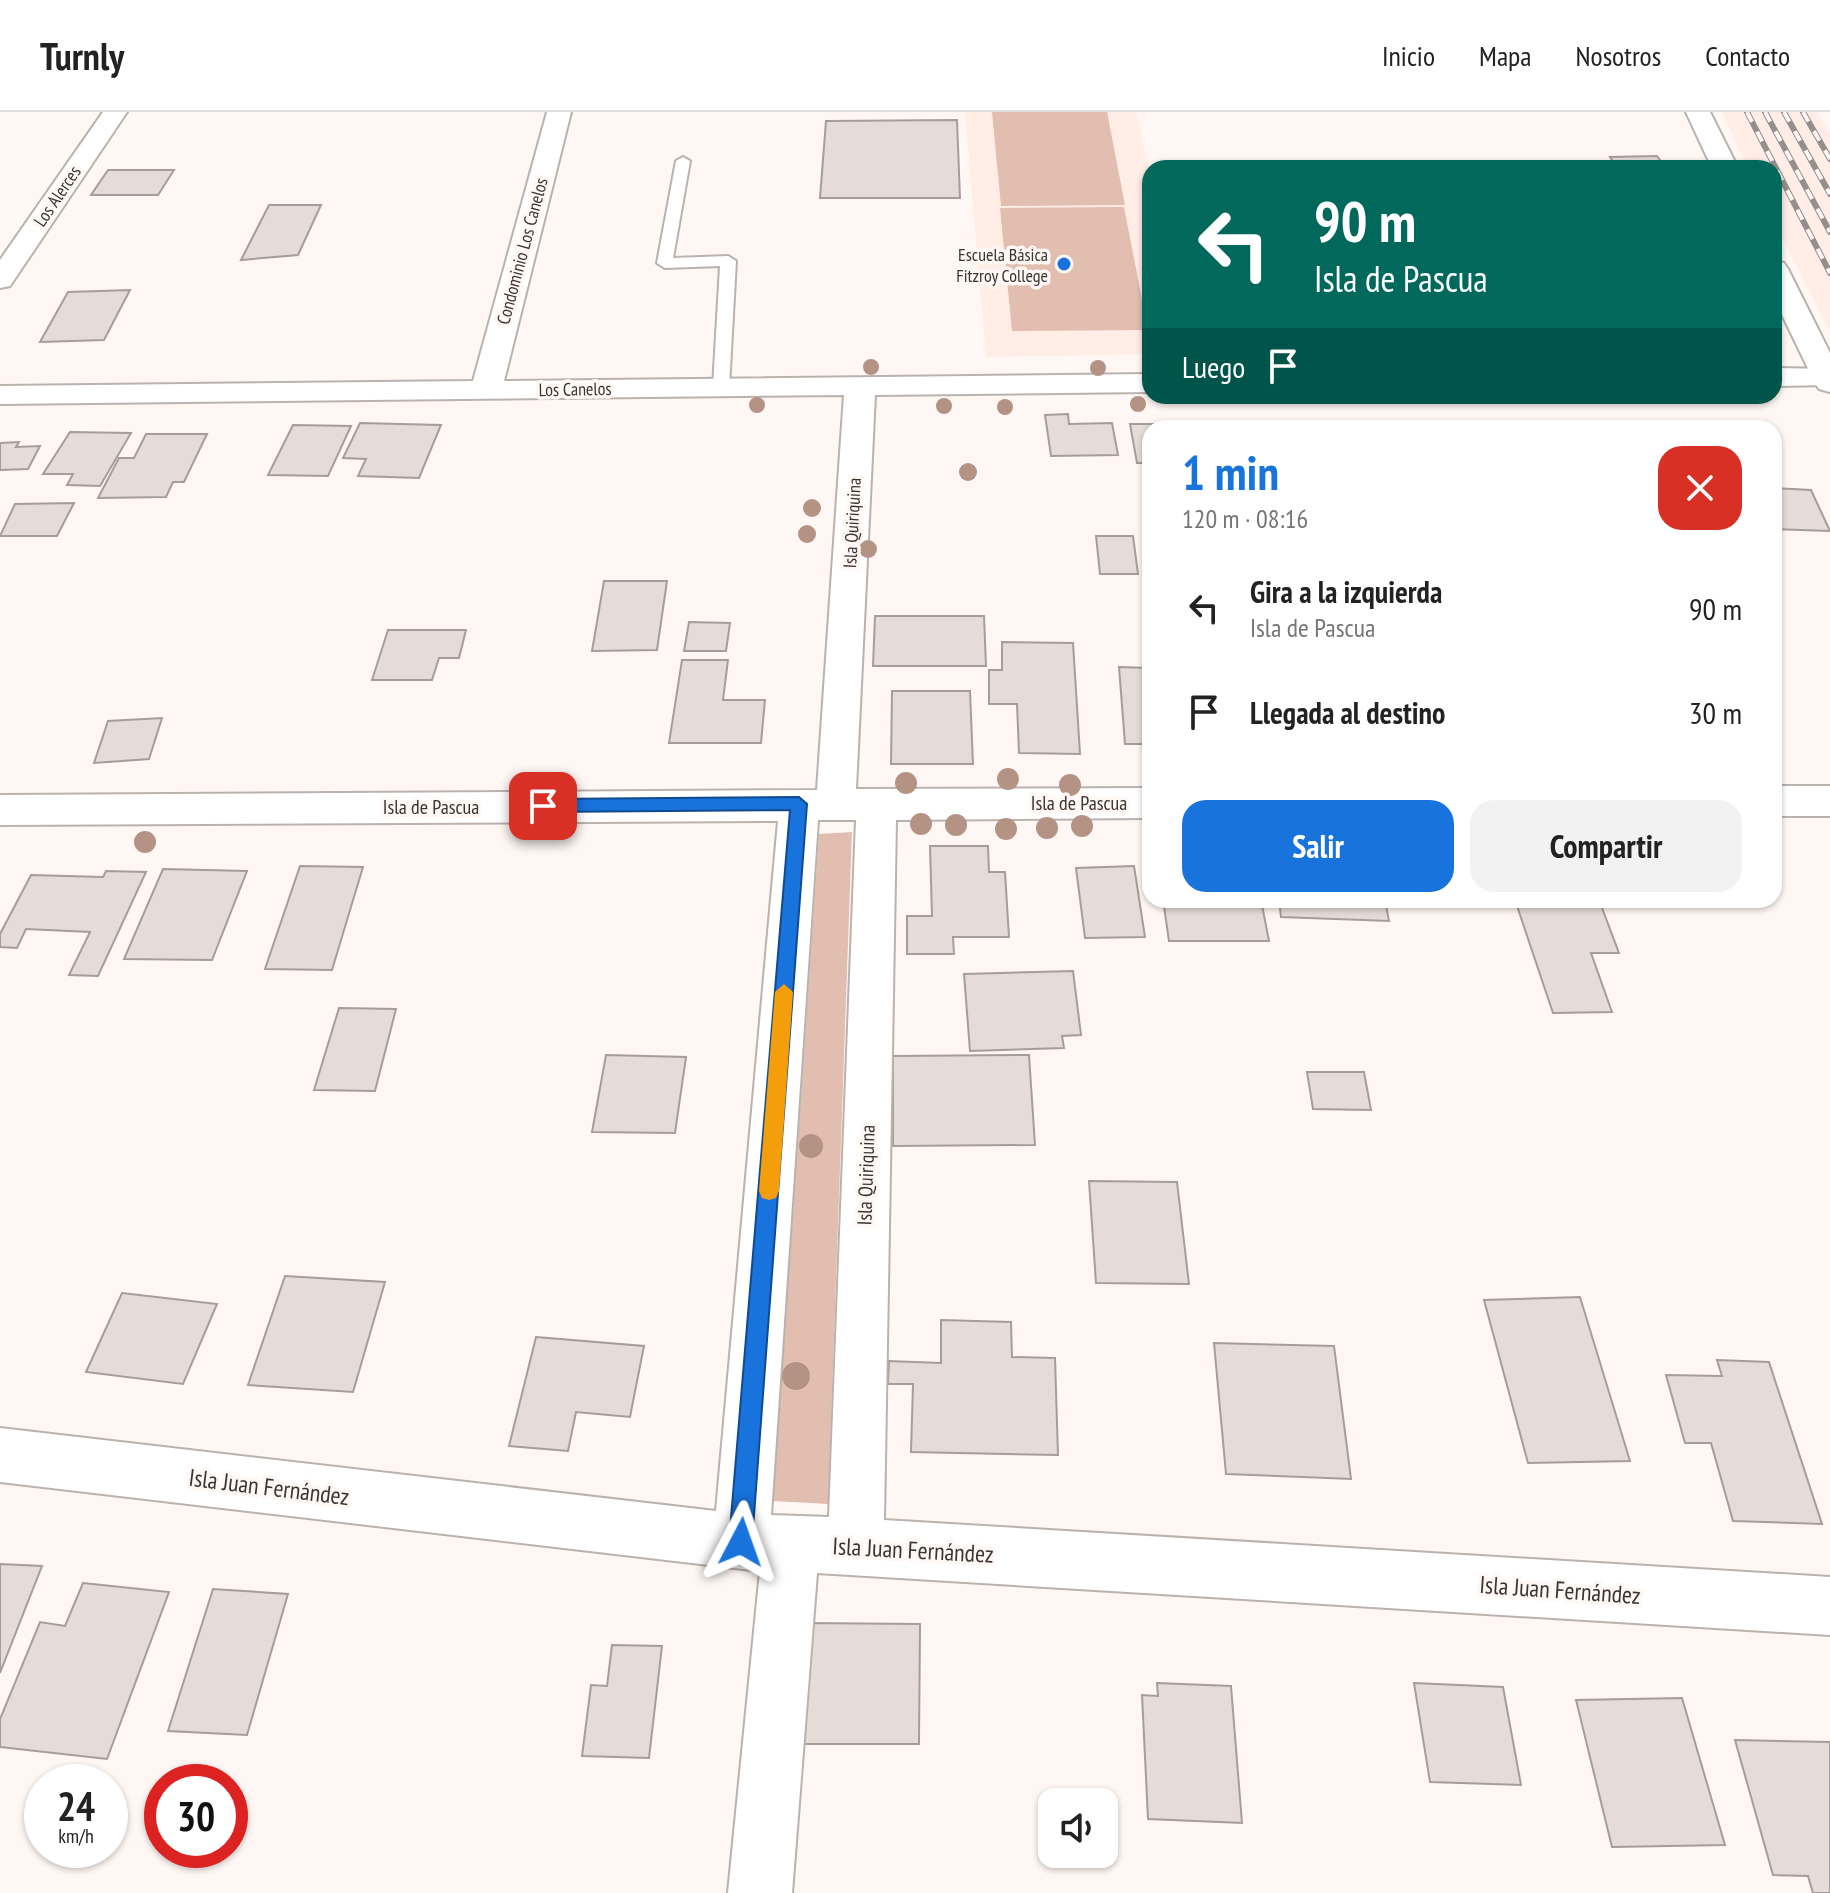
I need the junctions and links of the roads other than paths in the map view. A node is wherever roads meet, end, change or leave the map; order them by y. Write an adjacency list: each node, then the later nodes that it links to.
1 (115, 112): 6 (street, Los Alerces)
2 (559, 112): 13 (street, Condominio Los Canelos)
3 (1698, 112): 4 (street)
4 (1721, 160)
5 (683, 161): 12 (lane)
6 (0, 280)
7 (1782, 285): 9 (street)
8 (1782, 377): 9 (street)
9 (1828, 380)
10 (1142, 383): 11 (street, Los Canelos)
11 (860, 386): 12 (street, Los Canelos); 17 (street, Isla Quiriquina)
12 (721, 387): 13 (street, Los Canelos)
13 (486, 390): 14 (street, Los Canelos)
14 (0, 395)
15 (1782, 801): 16 (street)
16 (1830, 801)
17 (837, 803): 18 (street, Isla de Pascua); 19 (street, Isla de Pascua); 21 (street, Isla Quiriquina); 22 (street, Isla Quiriquina)
18 (1142, 803)
19 (0, 810)
20 (0, 1455): 21 (street, Isla Juan Fernández)
21 (766, 1543): 22 (street, Isla Juan Fernández); 24 (street, Isla Quiriquina)
22 (856, 1546): 23 (street, Isla Juan Fernández)
23 (1830, 1606)
24 (760, 1893)

